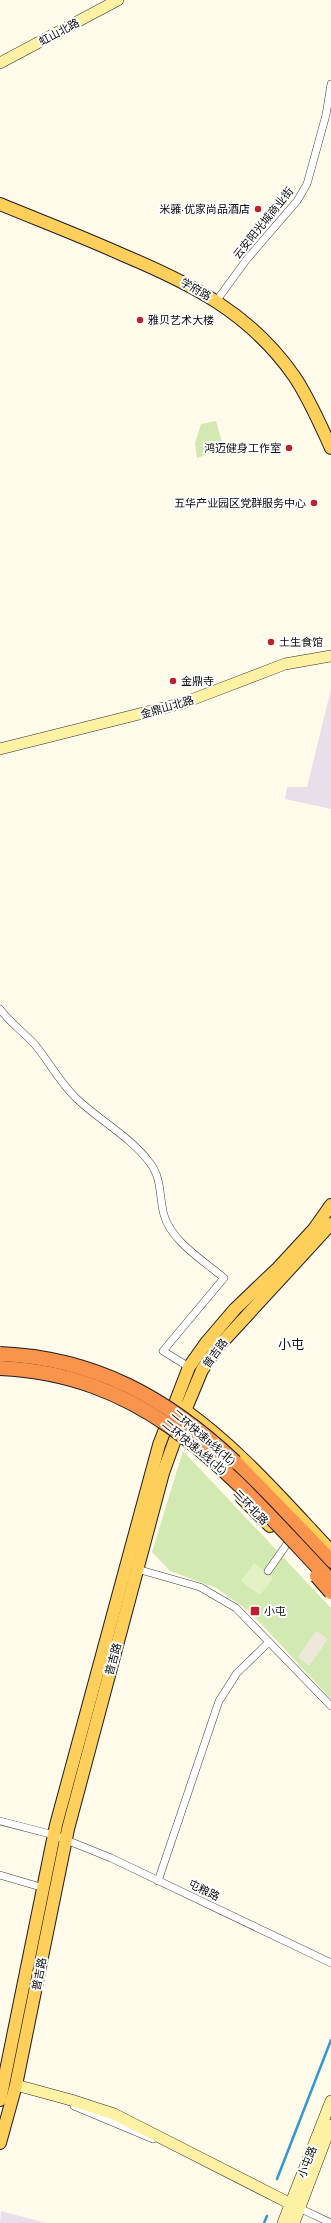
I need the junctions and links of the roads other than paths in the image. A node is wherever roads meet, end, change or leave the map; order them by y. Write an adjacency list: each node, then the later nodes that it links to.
1 (118, 0): 2 (street, 虹山北路)
2 (0, 63)
3 (331, 84): 5 (street, 云安阳光城商业街)
4 (0, 204): 5 (main road, 学府路)
5 (216, 300): 6 (main road, 学府路)
6 (331, 448)
7 (331, 656): 8 (street, 金鼎山北路)
8 (0, 749)
9 (0, 1009): 13 (street)
10 (331, 1205): 13 (main road, 普吉路)
11 (331, 1224): 15 (main road, 普吉路)
12 (0, 1354): 17 (highway, 二环快速B线(北), bridge)
13 (189, 1367): 15 (main road, 普吉路)
14 (0, 1368): 17 (highway, 二环快速A线(北), bridge)
15 (180, 1407): 16 (main road, 普吉路); 19 (main road)
16 (170, 1433): 18 (main road, 二环北路); 21 (main road, 普吉路); 28 (main road, 普吉路)
17 (231, 1466): 19 (highway); 20 (highway, 二环快速B线(北)); 23 (highway, 二环快速A线(北), bridge); 24 (highway, bridge)
18 (287, 1544): 22 (street); 24 (main road, 二环北路)
19 (331, 1551)
20 (331, 1561)
21 (136, 1569): 25 (street); 29 (main road, 普吉路)
22 (268, 1571)
23 (331, 1580)
24 (331, 1591)
25 (269, 1642): 26 (street); 31 (street)
26 (331, 1706)
27 (0, 1821): 28 (street)
28 (54, 1835): 29 (street, 屯粮路); 32 (main road, 普吉路)
29 (66, 1840): 31 (street, 屯粮路); 34 (main road, 普吉路)
30 (0, 1876): 32 (street)
31 (158, 1880): 33 (street, 屯粮路)
32 (44, 1888): 35 (main road, 普吉路)
33 (331, 1963)
34 (16, 2085): 38 (main road, 普吉路); 39 (street)
35 (0, 2100)
36 (331, 2101): 39 (street, 小屯路)
37 (331, 2125): 39 (street, 小屯路)
38 (0, 2143)
39 (295, 2206): 40 (street, 小屯路); 41 (street, 小屯路); 42 (street)
40 (283, 2223)
41 (294, 2223)
42 (331, 2223)

